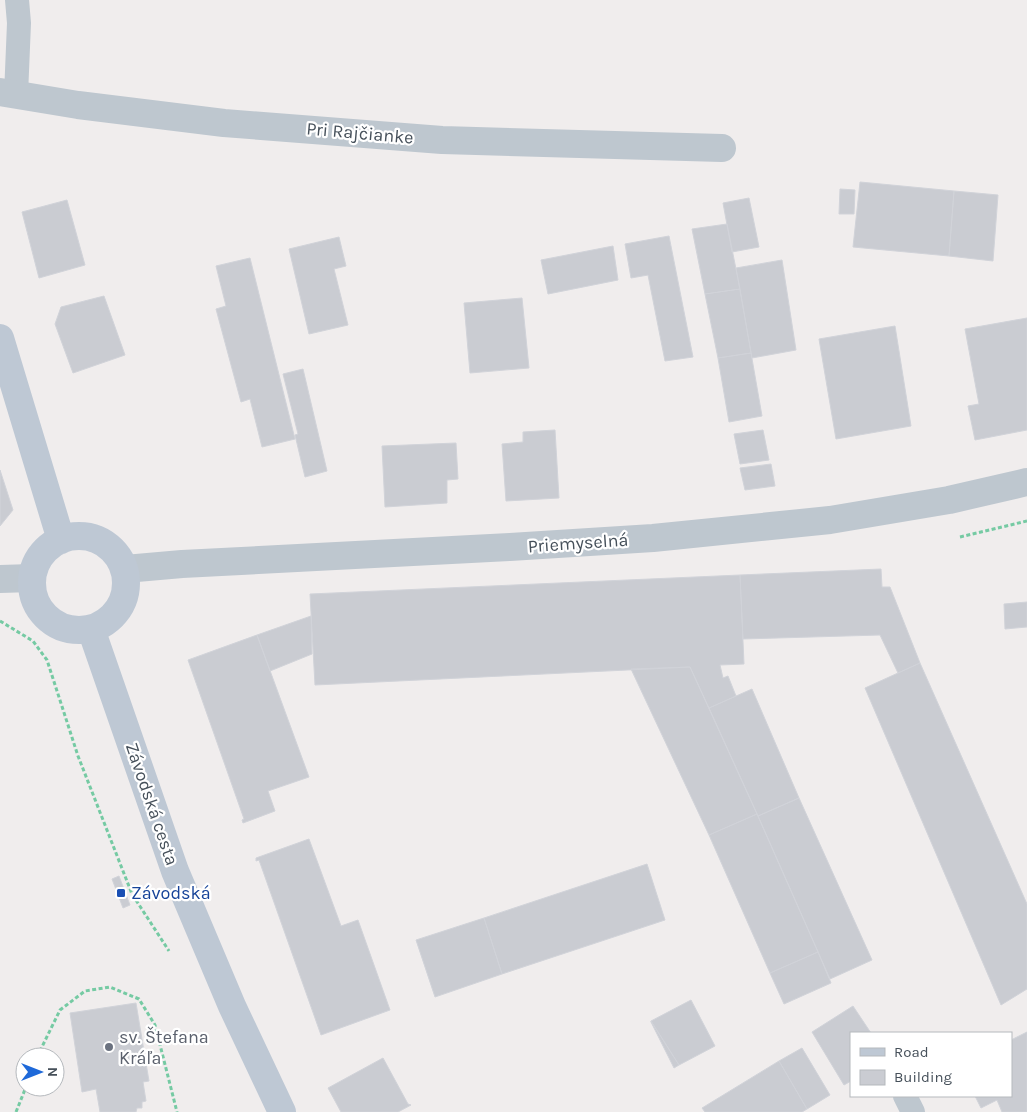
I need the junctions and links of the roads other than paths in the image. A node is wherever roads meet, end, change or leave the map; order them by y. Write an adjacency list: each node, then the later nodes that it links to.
1 (17, 0): 2 (lane)
2 (8, 93): 3 (street, Pri Rajčianke)
3 (722, 148)
4 (0, 338): 6 (street)
5 (1027, 482): 7 (street, Priemyselná)
6 (61, 540): 7 (street); 8 (street)
7 (124, 569): 10 (street)
8 (32, 578): 9 (street); 10 (street)
9 (0, 579)
10 (91, 629): 12 (street, Závodská cesta)
11 (906, 1097): 13 (lane)
12 (282, 1112)
13 (913, 1112)

